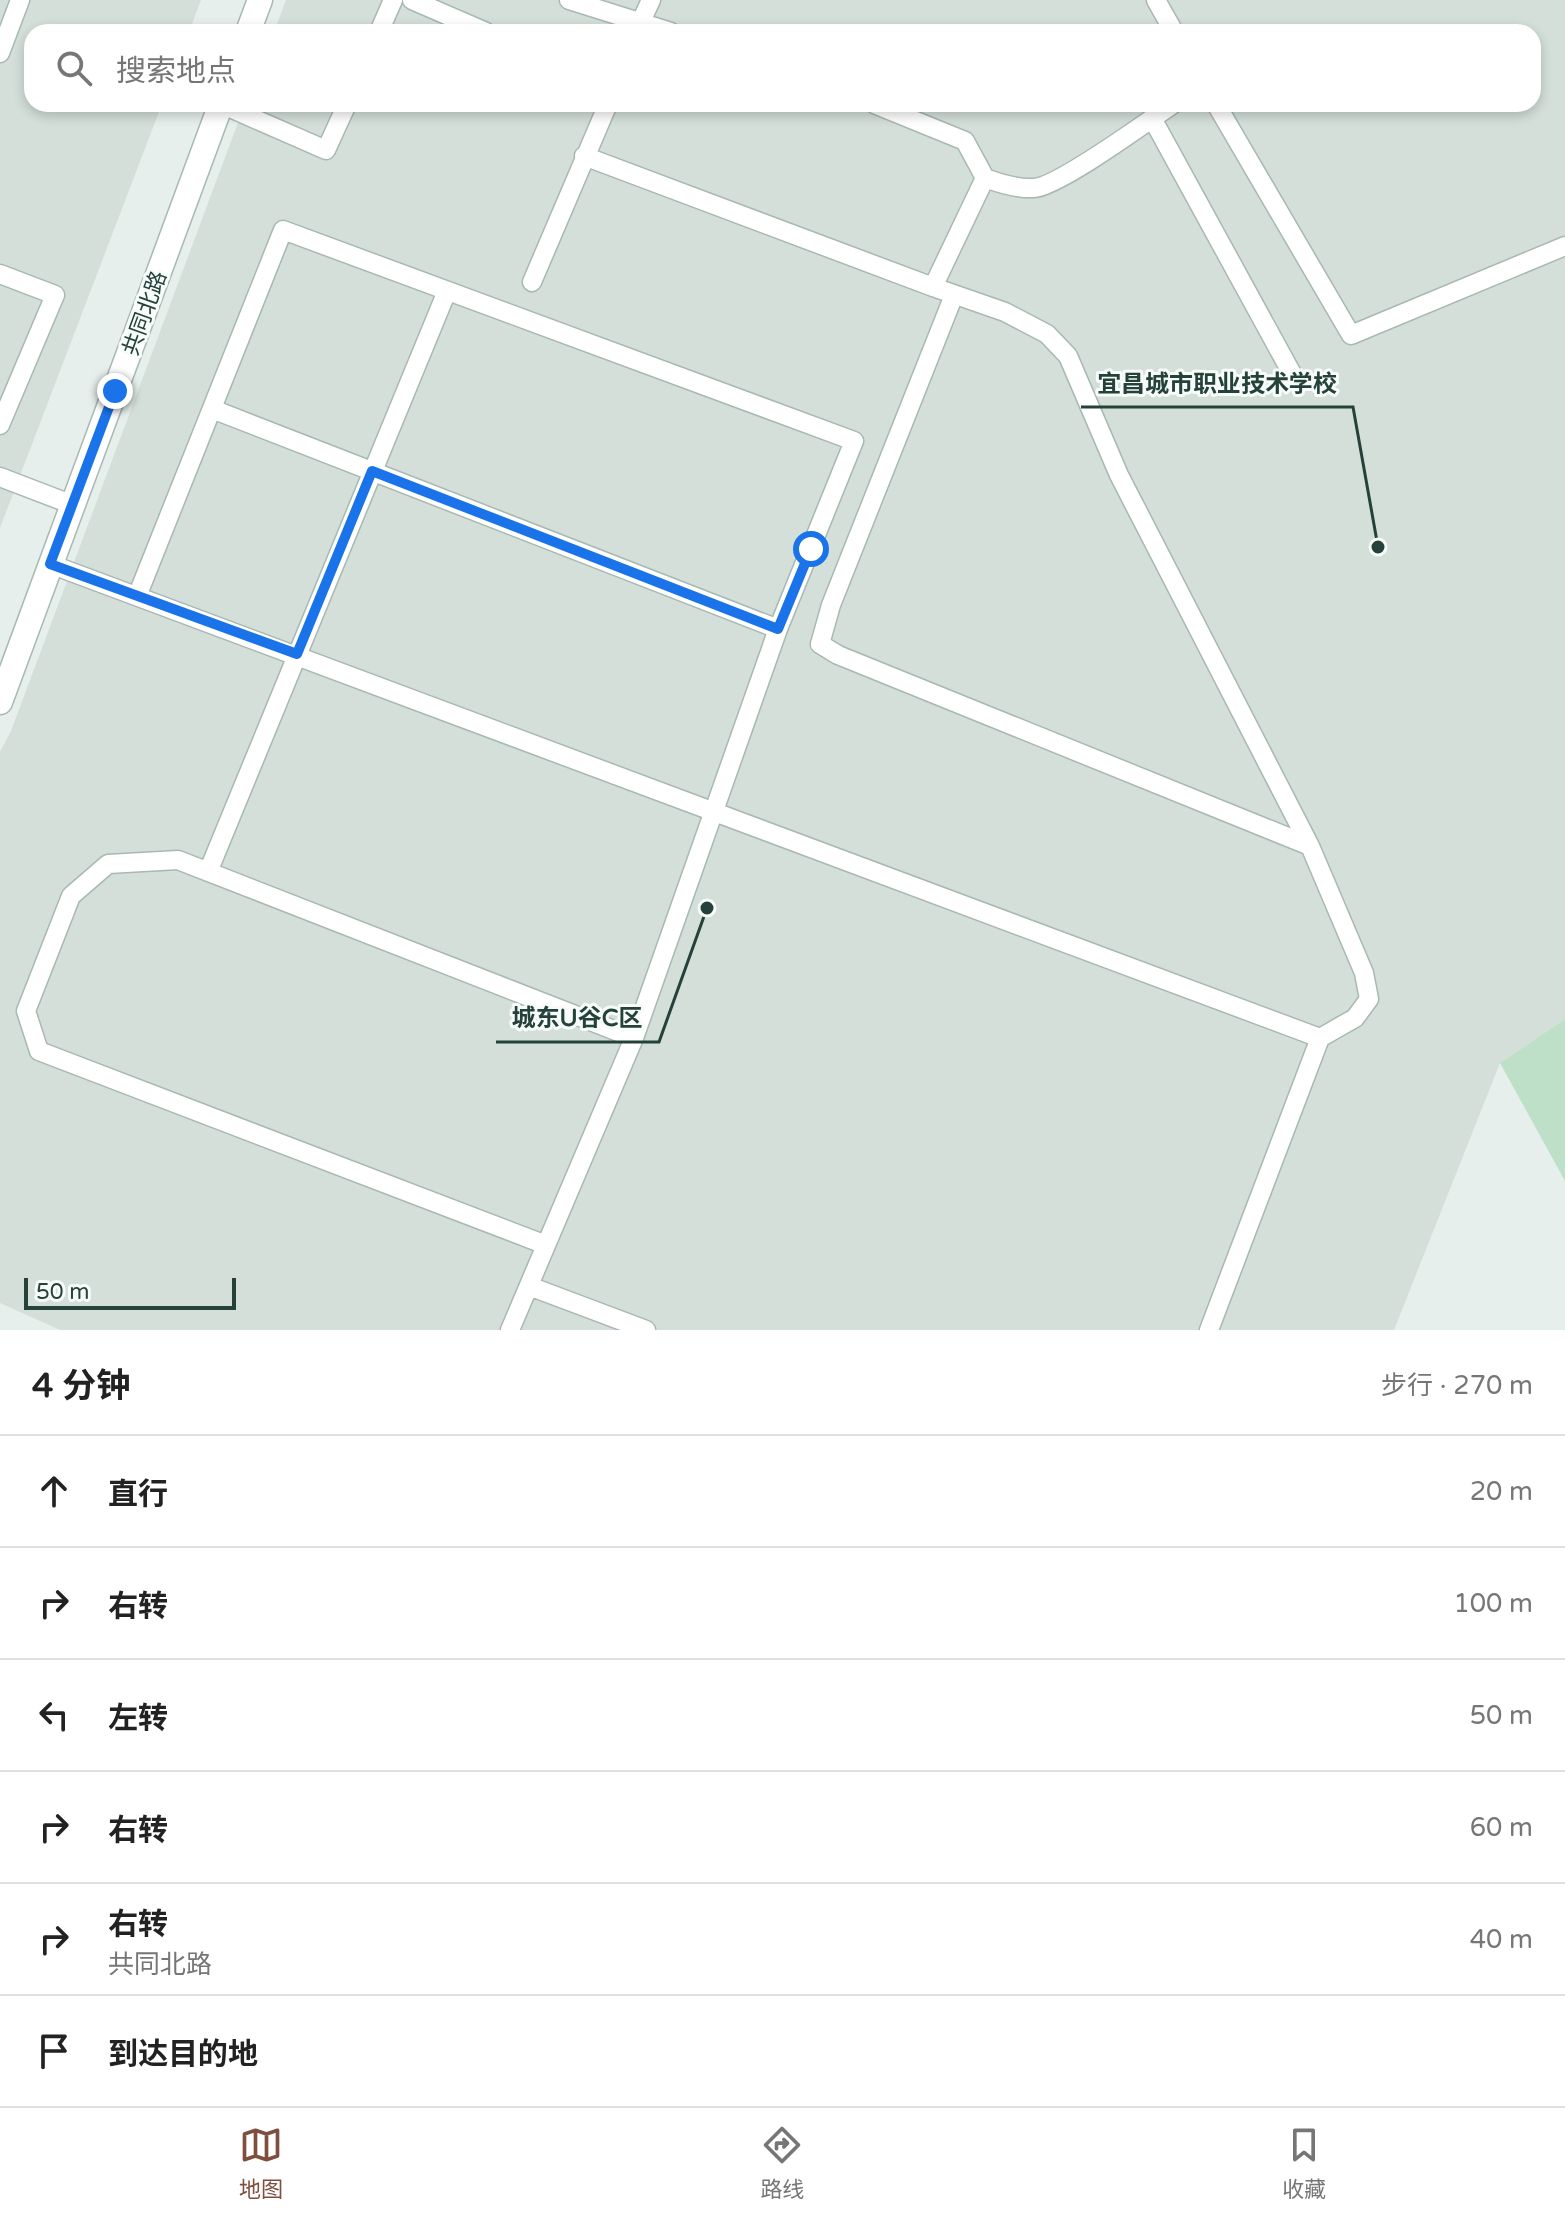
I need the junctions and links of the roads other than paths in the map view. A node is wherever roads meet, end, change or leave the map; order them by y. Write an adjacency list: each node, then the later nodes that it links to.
1 (20, 0): 14 (lane)
2 (260, 0): 8 (street)
3 (393, 0): 9 (lane)
4 (412, 0): 10 (lane)
5 (569, 0): 11 (lane)
6 (651, 0): 12 (lane)
7 (1156, 0): 13 (lane)
8 (251, 24)
9 (382, 24)
10 (468, 24)
11 (631, 24)
12 (640, 24)
13 (1170, 24)
14 (0, 53)
15 (218, 112): 36 (street, 共同北路)
16 (239, 112): 17 (lane)
17 (343, 112)
18 (604, 112): 23 (lane)
19 (894, 112): 24 (lane)
20 (1161, 112): 22 (lane)
21 (1221, 112): 25 (lane)
22 (1152, 118): 24 (lane); 31 (lane)
23 (584, 156): 27 (lane); 28 (lane)
24 (985, 178): 28 (lane)
25 (1565, 246)
26 (0, 274): 33 (lane)
27 (532, 282)
28 (933, 287): 30 (lane)
29 (447, 291): 32 (lane); 34 (lane); 39 (lane)
30 (954, 295): 43 (lane); 43 (lane)
31 (1296, 381)
32 (212, 409): 34 (lane); 38 (lane)
33 (0, 425)
34 (372, 471): 39 (lane); 40 (lane)
35 (0, 477): 36 (lane)
36 (73, 505): 37 (street, 共同北路)
37 (50, 564): 38 (lane); 41 (street, 共同北路)
38 (138, 594): 40 (lane)
39 (778, 629): 42 (lane)
40 (297, 654): 42 (lane); 44 (lane)
41 (0, 702)
42 (712, 811): 45 (lane); 46 (lane)
43 (1310, 846): 46 (lane)
44 (208, 872): 45 (lane); 47 (lane)
45 (634, 1038): 47 (lane)
46 (1320, 1038): 51 (lane)
47 (546, 1245): 48 (lane)
48 (529, 1286): 49 (lane); 50 (lane)
49 (510, 1330)
50 (646, 1330)
51 (1209, 1330)

